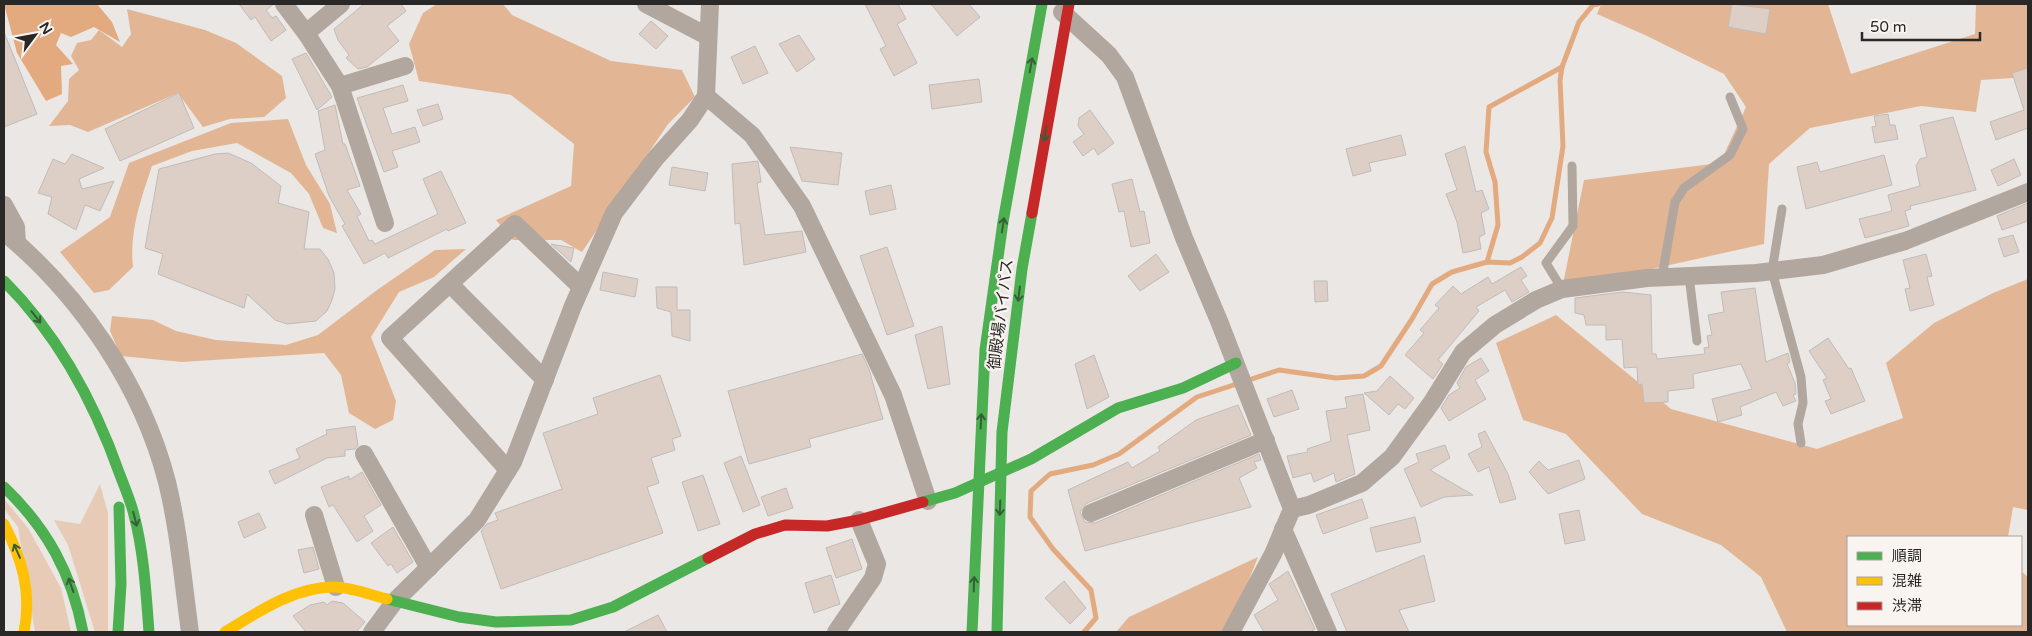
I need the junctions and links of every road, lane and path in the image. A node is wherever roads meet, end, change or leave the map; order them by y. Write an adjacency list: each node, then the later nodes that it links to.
1 (284, 4): 8 (street)
2 (341, 4): 8 (street)
3 (646, 4): 9 (street)
4 (710, 4): 9 (street)
5 (1042, 4): 37 (main road, 御殿場バイパス, one-way to 5)
6 (1054, 4): 7 (street)
7 (1068, 10): 29 (street); 36 (main road, 御殿場バイパス, one-way to 36)
8 (306, 33): 11 (street)
9 (707, 36): 12 (street)
10 (405, 66): 11 (street)
11 (340, 86): 18 (street)
12 (706, 96): 26 (street); 39 (street)
13 (1730, 97): 23 (lane)
14 (1572, 166): 27 (lane)
15 (2028, 192): 21 (street)
16 (4, 205): 20 (street)
17 (1782, 209): 21 (lane)
18 (385, 223)
19 (4, 232): 20 (street)
20 (17, 243): 53 (street)
21 (1772, 271): 22 (street); 32 (lane)
22 (1689, 276): 23 (street); 28 (lane)
23 (1662, 277): 27 (street)
24 (4, 281): 35 (main road, one-way to 35)
25 (450, 284): 26 (street); 30 (street); 34 (street)
26 (581, 287): 30 (street)
27 (1562, 289): 40 (street)
28 (1697, 341)
29 (1236, 363): 31 (street); 36 (main road)
30 (545, 380): 34 (street)
31 (1266, 440): 40 (street); 41 (street)
32 (1801, 443)
33 (364, 454): 46 (street)
34 (508, 470): 46 (street)
35 (118, 473): 51 (main road); 52 (main road, one-way to 52)
36 (1001, 473): 37 (main road); 58 (main road, 御殿場バイパス, one-way to 58)
37 (977, 485): 39 (main road); 57 (main road, 御殿場バイパス, one-way to 37)
38 (4, 487): 50 (main road, one-way to 38)
39 (928, 501): 43 (main road)
40 (1292, 509): 45 (street)
41 (1091, 513)
42 (314, 515): 47 (street)
43 (859, 520): 48 (main road); 56 (street)
44 (4, 524): 49 (main road, one-way to 44)
45 (1283, 529): 59 (street); 60 (street)
46 (429, 568): 48 (street)
47 (336, 587): 48 (main road); 54 (main road)
48 (395, 601): 55 (street)
49 (24, 632)
50 (83, 632)
51 (118, 632)
52 (149, 632)
53 (190, 632)
54 (225, 632)
55 (372, 632)
56 (836, 632)
57 (972, 632)
58 (997, 632)
59 (1231, 632)
60 (1328, 632)

